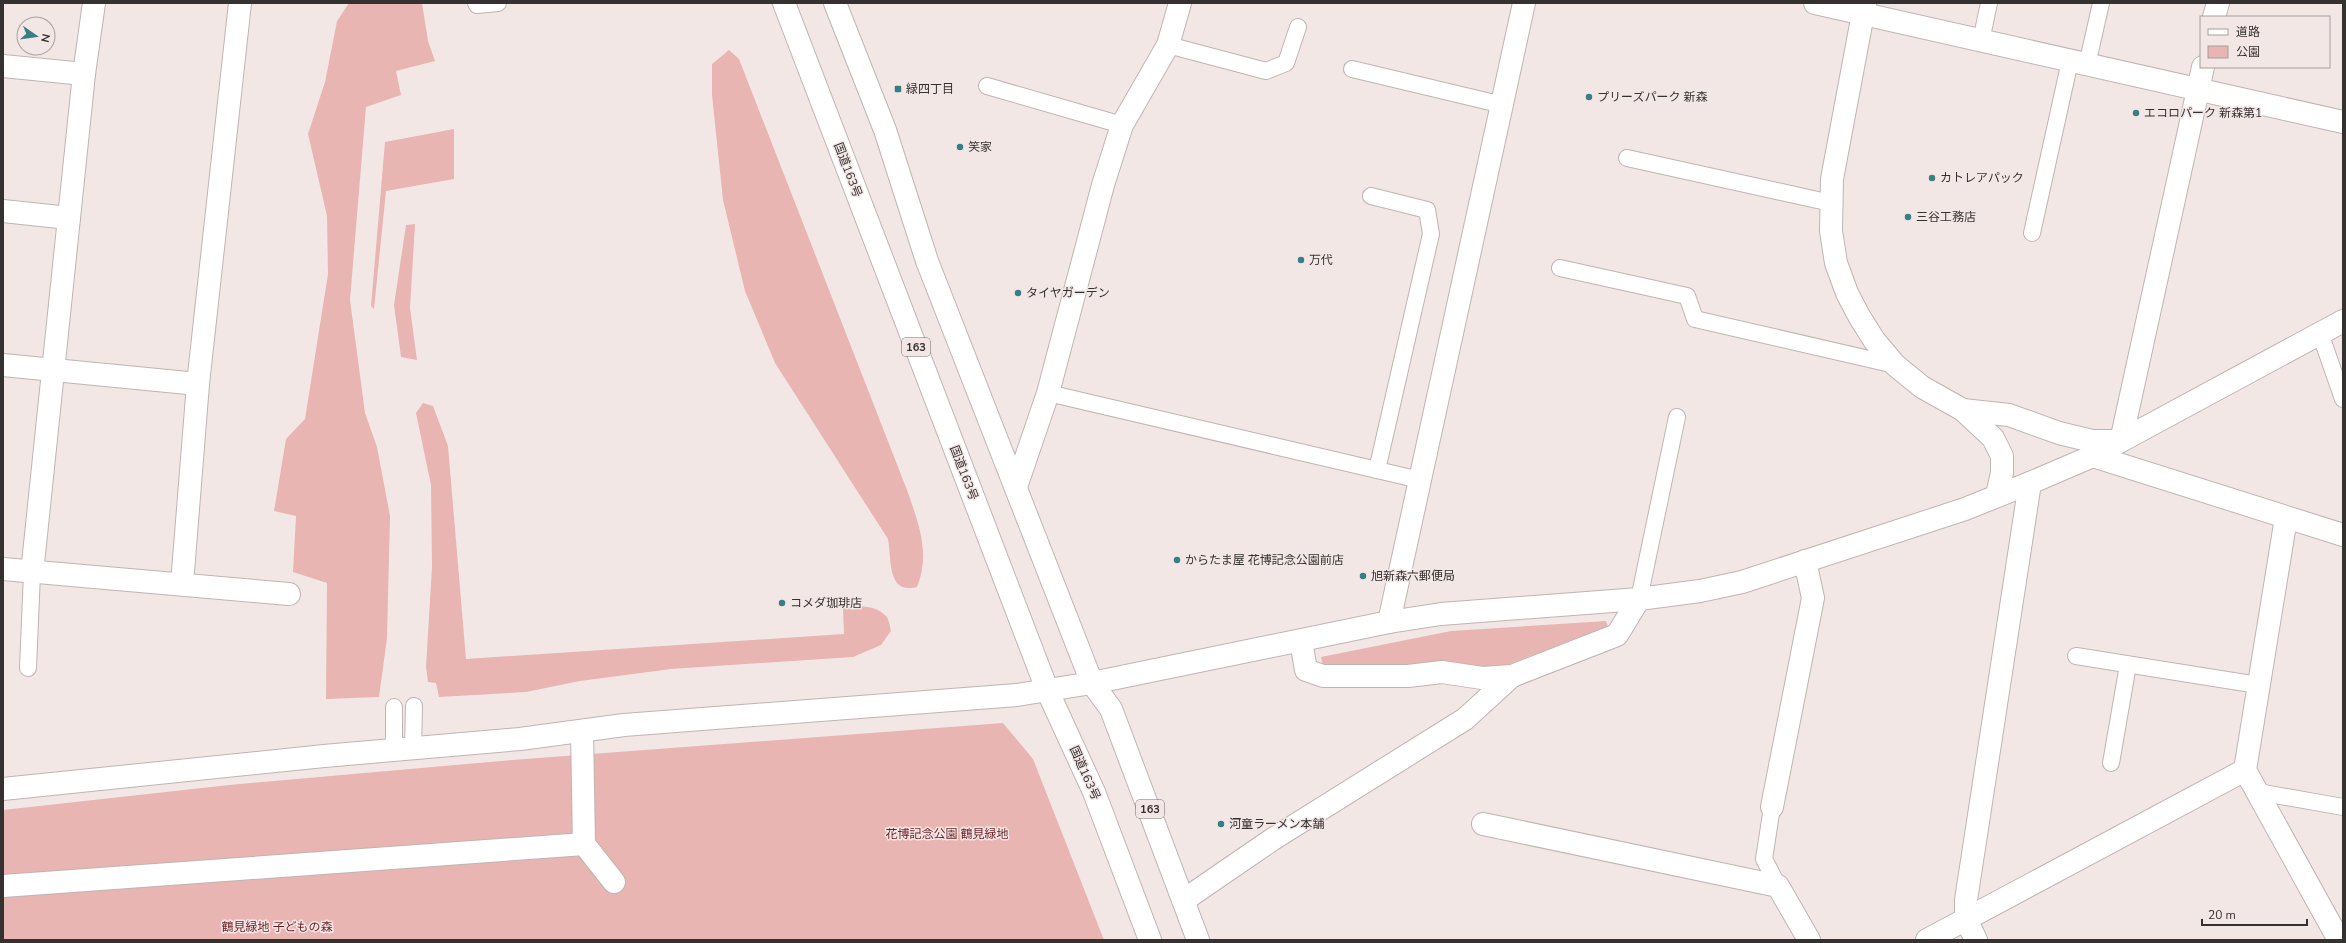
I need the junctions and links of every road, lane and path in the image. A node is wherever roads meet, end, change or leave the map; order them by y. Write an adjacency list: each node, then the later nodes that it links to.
1 (94, 3): 22 (main road)
2 (240, 3): 40 (main road)
3 (476, 3): 4 (lane)
4 (498, 3)
5 (784, 3): 68 (main road, 国道163号 / 163)
6 (835, 3): 50 (main road, 163)
7 (1180, 3): 17 (main road)
8 (1524, 3): 25 (main road)
9 (1815, 3): 13 (main road)
10 (1988, 3): 16 (lane)
11 (2101, 3): 18 (lane)
12 (2218, 3): 14 (main road)
13 (1864, 9): 16 (main road); 30 (main road)
14 (2214, 16)
15 (1298, 27): 17 (lane)
16 (1980, 41): 18 (main road)
17 (1168, 45): 27 (main road)
18 (2078, 63): 24 (main road); 33 (lane)
19 (3, 66): 22 (main road)
20 (2203, 68): 24 (main road)
21 (1352, 69): 25 (lane)
22 (84, 74): 32 (main road)
23 (987, 86): 27 (lane)
24 (2198, 90): 26 (main road); 45 (main road)
25 (1503, 105): 48 (main road)
26 (2343, 122)
27 (1122, 125): 41 (main road)
28 (1627, 158): 30 (lane)
29 (1371, 196): 47 (lane)
30 (1831, 203): 38 (main road)
31 (3, 211): 32 (main road)
32 (69, 218): 39 (main road)
33 (2032, 234)
34 (1560, 268): 38 (lane)
35 (2343, 321): 36 (main road)
36 (2320, 333): 42 (lane); 45 (main road)
37 (3, 365): 39 (main road)
38 (1895, 365): 43 (main road)
39 (54, 370): 40 (main road); 56 (main road)
40 (198, 384): 57 (main road)
41 (1048, 393): 47 (lane); 50 (main road)
42 (2343, 399)
43 (1963, 410): 45 (main road); 51 (main road)
44 (1677, 418): 59 (lane)
45 (2121, 441): 46 (main road)
46 (2094, 456): 49 (main road); 52 (main road)
47 (1376, 470): 48 (lane)
48 (1420, 480): 60 (main road)
49 (2030, 483): 51 (main road); 85 (main road)
50 (1016, 487): 66 (main road, 163)
51 (1997, 495): 54 (main road)
52 (2286, 518): 53 (main road); 67 (main road)
53 (2343, 535)
54 (1805, 561): 59 (main road); 77 (main road)
55 (3, 569): 56 (main road)
56 (32, 573): 57 (main road); 64 (lane)
57 (182, 584): 58 (main road)
58 (289, 594)
59 (1639, 599): 60 (main road); 65 (main road)
60 (1389, 622): 61 (main road)
61 (1300, 641): 65 (main road); 66 (main road)
62 (2076, 656): 63 (lane)
63 (2128, 665): 67 (lane); 73 (lane)
64 (28, 668)
65 (1512, 676): 84 (main road)
66 (1092, 683): 68 (main road); 84 (main road, 163)
67 (2258, 685): 74 (main road)
68 (1048, 692): 71 (main road); 87 (main road, 国道163号 / 163)
69 (414, 706): 72 (lane)
70 (394, 707): 72 (lane)
71 (582, 731): 72 (main road); 80 (main road)
72 (403, 749): 75 (main road)
73 (2111, 763)
74 (2246, 770): 76 (main road); 85 (main road)
75 (3, 789)
76 (2258, 792): 78 (lane); 86 (main road)
77 (1772, 807): 83 (lane)
78 (2343, 807)
79 (1483, 824): 83 (main road)
80 (584, 844): 81 (main road); 82 (main road)
81 (614, 882)
82 (3, 886)
83 (1778, 886): 89 (main road)
84 (1184, 900): 88 (main road, 163)
85 (1966, 919): 90 (main road); 91 (main road)
86 (2337, 931)
87 (1150, 940)
88 (1198, 940)
89 (1809, 940)
90 (1926, 940)
91 (1976, 940)

